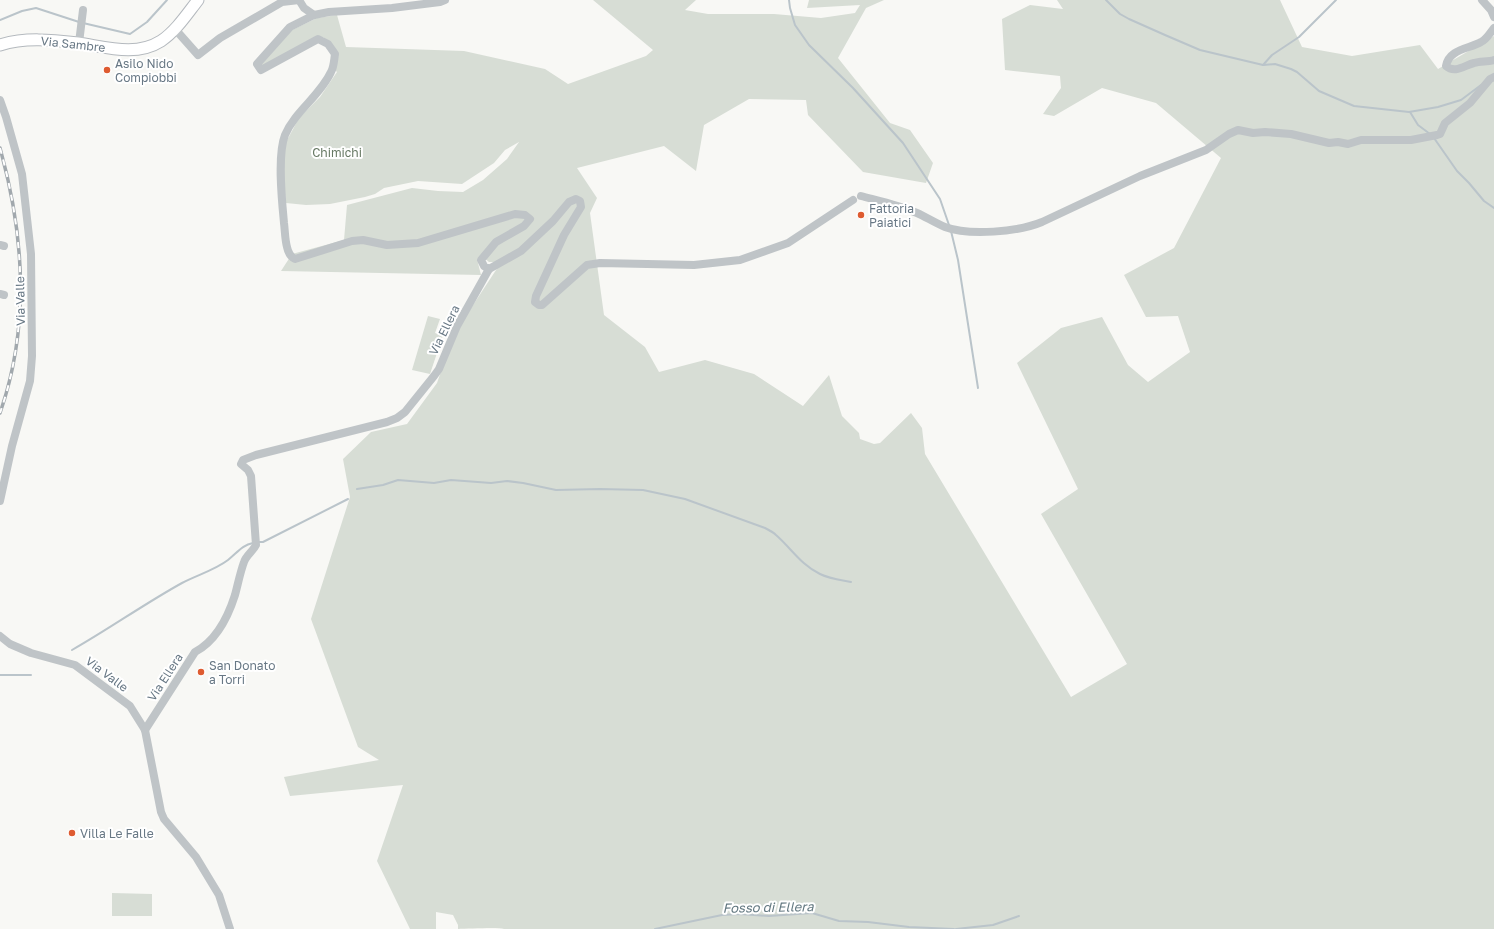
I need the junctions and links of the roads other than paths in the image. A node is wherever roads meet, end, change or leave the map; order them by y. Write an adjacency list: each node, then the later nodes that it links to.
1 (198, 0): 9 (street, Via Sambre)
2 (299, 0): 6 (street); 9 (street)
3 (445, 0): 6 (street)
4 (1482, 0): 7 (street)
5 (83, 12): 10 (street)
6 (314, 15): 15 (street)
7 (1494, 17)
8 (1494, 28): 12 (street)
9 (175, 29): 10 (street, Via Sambre)
10 (79, 40): 11 (street, Via Sambre)
11 (0, 45)
12 (1494, 60)
13 (1494, 77): 15 (street)
14 (0, 100): 16 (street, Via Valle)
15 (489, 269): 18 (street, Via Ellera)
16 (0, 501)
17 (0, 636): 18 (street, Via Valle)
18 (145, 730): 19 (street)
19 (230, 929)

